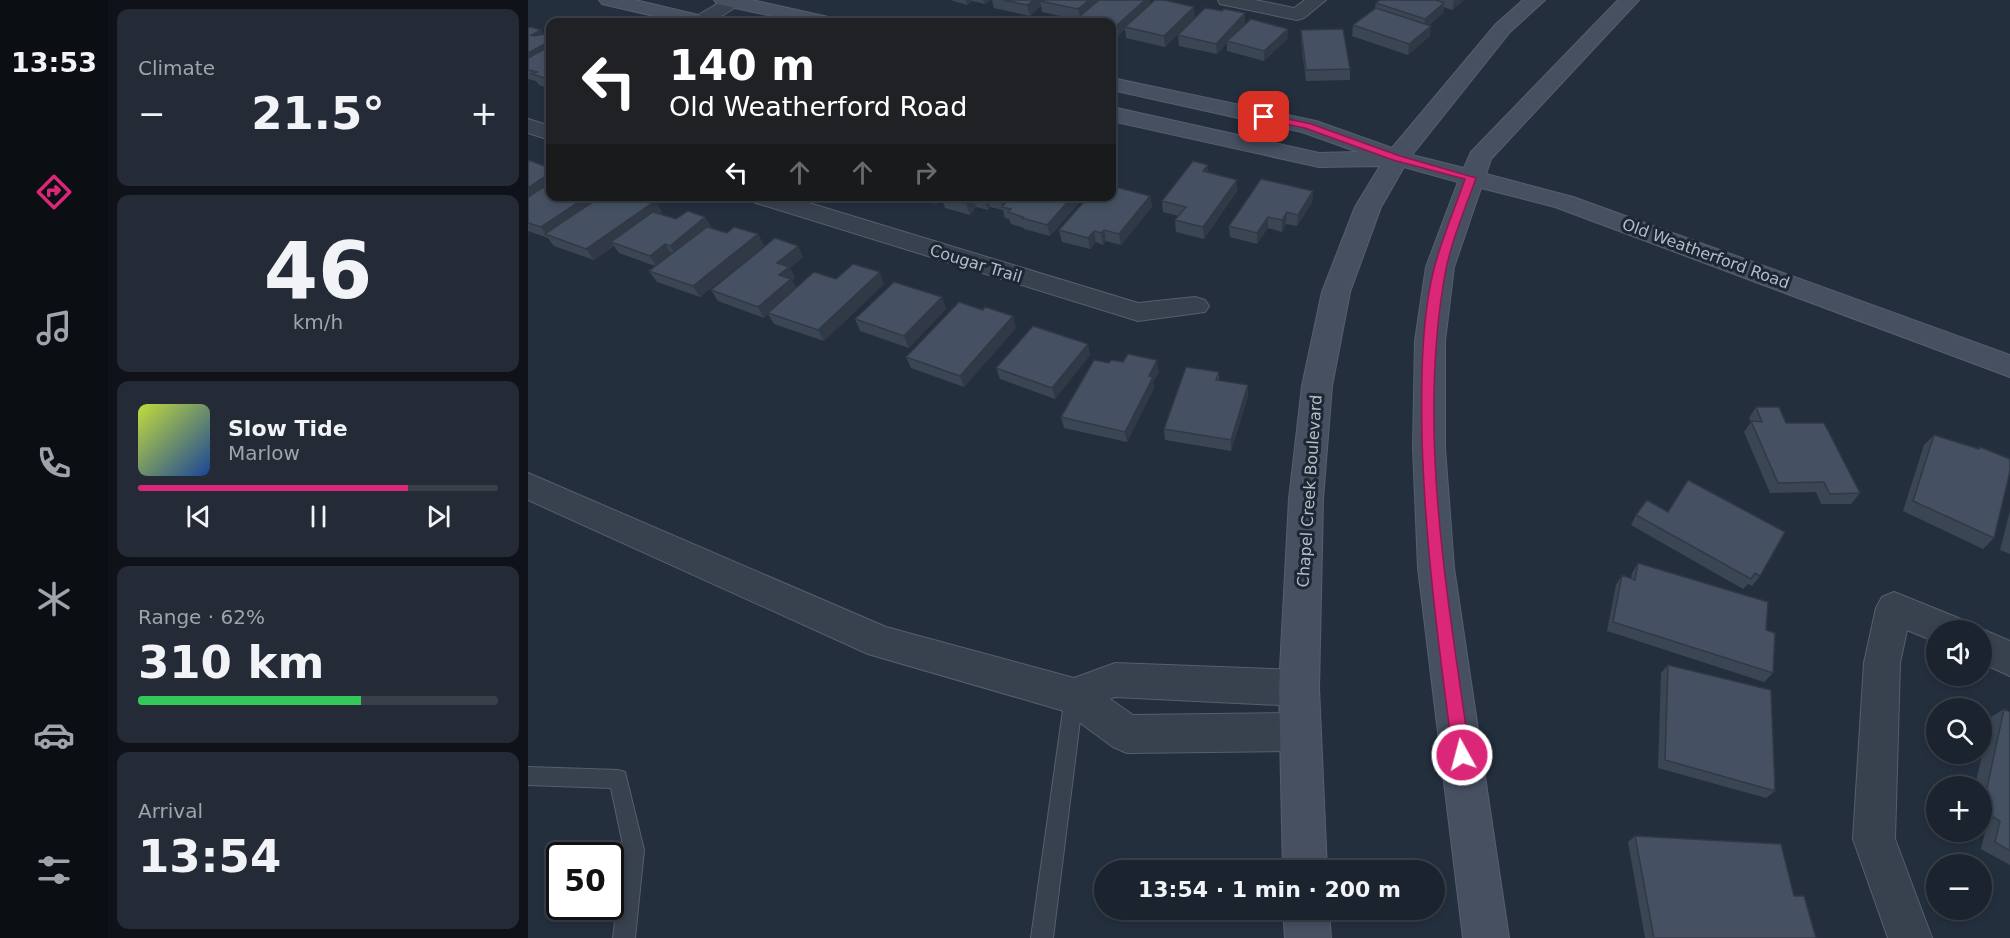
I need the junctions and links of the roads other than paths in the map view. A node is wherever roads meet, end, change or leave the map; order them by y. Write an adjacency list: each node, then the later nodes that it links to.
1 (609, 0): 7 (main road)
2 (1227, 0): 3 (street)
3 (1317, 0)
4 (1535, 0): 12 (main road, Chapel Creek Boulevard)
5 (1629, 0): 13 (main road)
6 (731, 1): 8 (street); 9 (main road)
7 (685, 18)
8 (708, 18)
9 (808, 18)
10 (1116, 85): 12 (main road)
11 (1116, 115): 12 (main road)
12 (1396, 158): 13 (main road, Old Weatherford Road); 21 (main road, Chapel Creek Boulevard)
13 (1470, 178): 16 (main road, Old Weatherford Road); 30 (main road)
14 (775, 201): 15 (street, Cougar Trail)
15 (1195, 306)
16 (2010, 366)
17 (528, 486): 22 (street)
18 (1926, 621): 31 (street)
19 (1992, 650): 20 (street)
20 (2010, 659)
21 (1299, 688): 22 (street); 23 (main road, Chapel Creek Boulevard)
22 (1074, 696): 23 (street); 28 (lane)
23 (1300, 732): 25 (main road, Chapel Creek Boulevard)
24 (528, 777): 27 (lane)
25 (1305, 860)
26 (1307, 920): 29 (main road)
27 (624, 938)
28 (1042, 938)
29 (1308, 938)
30 (1486, 938)
31 (1910, 938)

